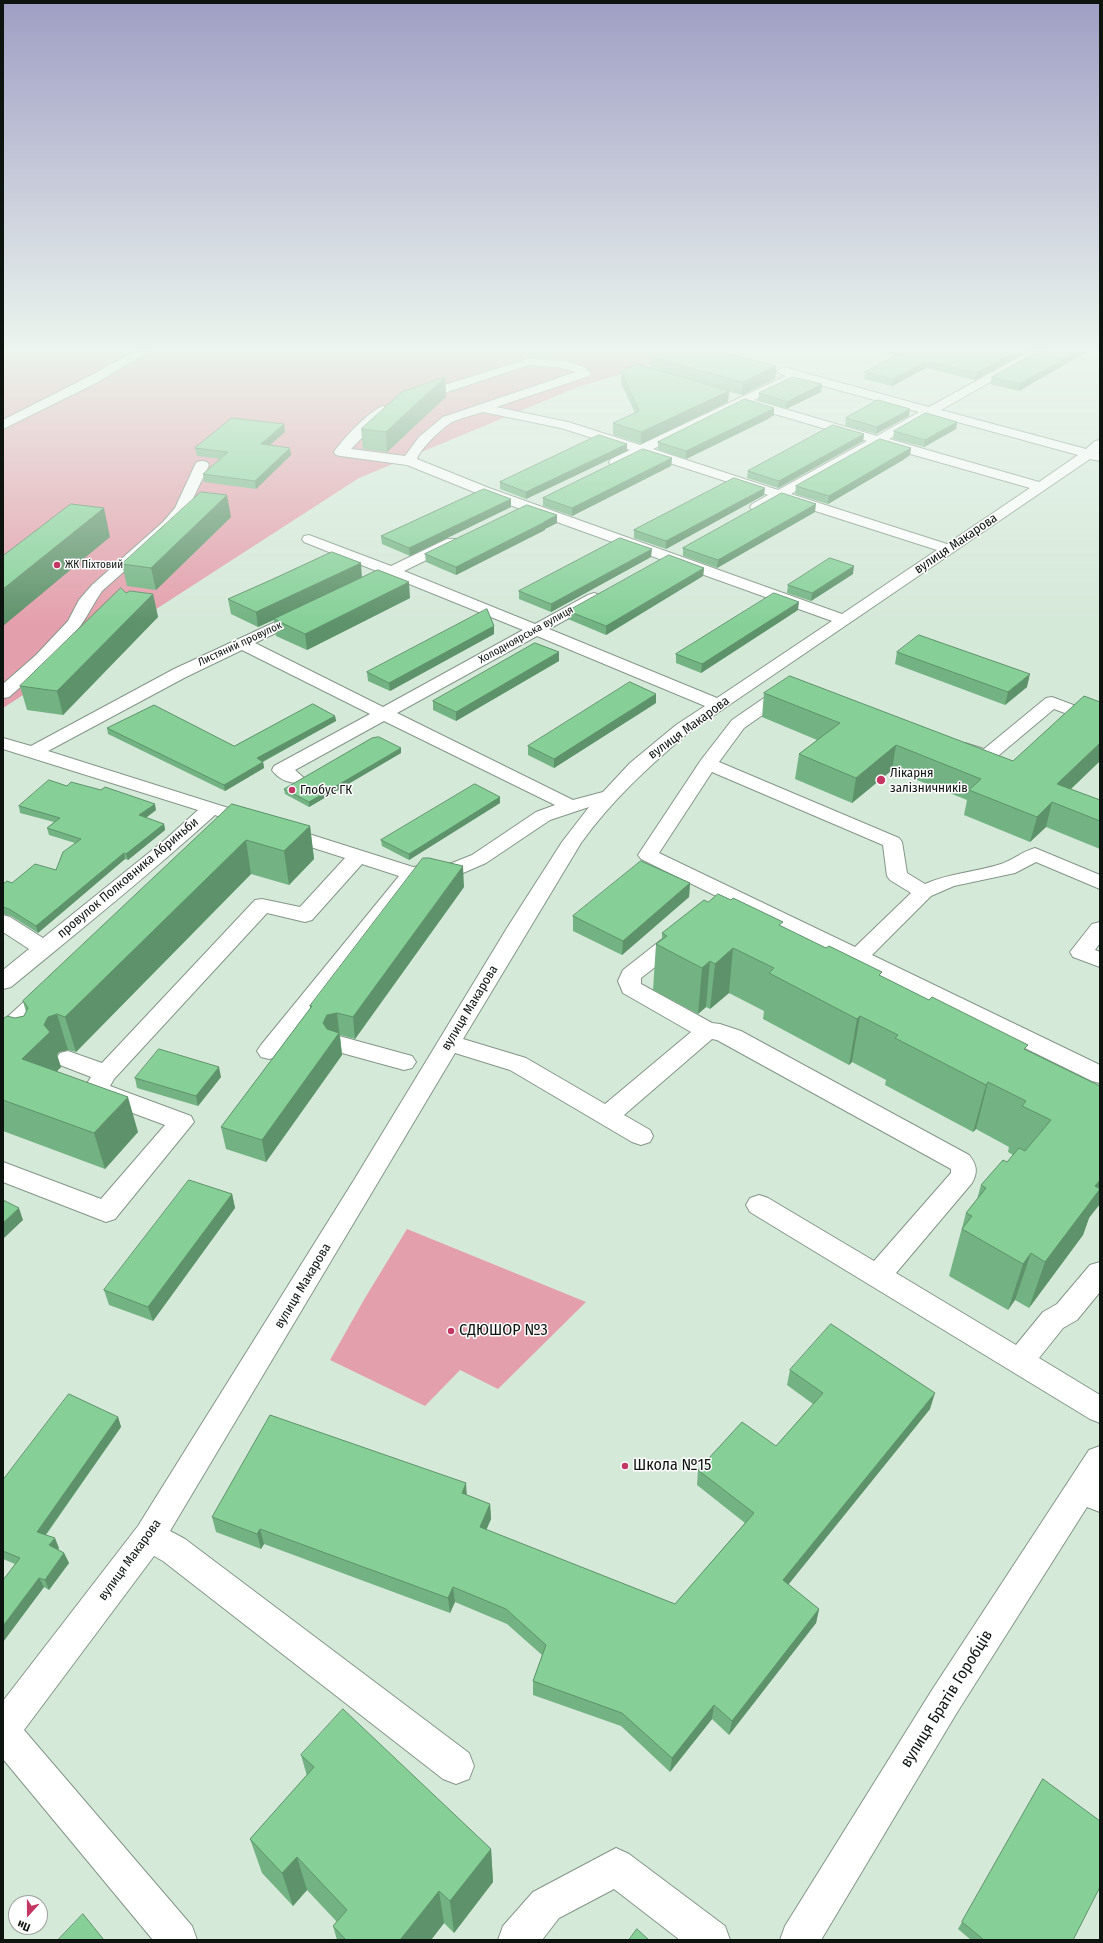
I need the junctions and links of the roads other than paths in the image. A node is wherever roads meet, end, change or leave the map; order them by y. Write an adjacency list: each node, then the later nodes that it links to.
1 (350, 443): 10 (street)
2 (423, 443): 10 (street)
3 (619, 443): 8 (street)
4 (657, 443): 8 (street)
5 (871, 443): 14 (street)
6 (890, 443): 13 (street)
7 (1059, 443): 9 (street)
8 (642, 450): 12 (street); 14 (street)
9 (1096, 452): 13 (street, вулиця Макарова)
10 (410, 461): 16 (street)
11 (202, 465): 32 (street)
12 (601, 470)
13 (1041, 486): 22 (street, вулиця Макарова)
14 (780, 494): 17 (street); 22 (street)
15 (547, 496): 16 (street)
16 (526, 506): 18 (street); 23 (street)
17 (747, 512)
18 (512, 513)
19 (325, 531): 25 (street)
20 (462, 537): 25 (street)
21 (687, 545): 23 (street)
22 (948, 550): 29 (street, вулиця Макарова)
23 (667, 556): 24 (street); 29 (street)
24 (653, 564)
25 (392, 571): 27 (street); 30 (street)
26 (605, 591): 30 (street, Холодноярська вулиця)
27 (350, 592)
28 (314, 609): 31 (street, Листяний провулок)
29 (845, 620): 34 (street, вулиця Макарова)
30 (536, 630): 34 (street); 35 (street, Холодноярська вулиця)
31 (243, 644): 35 (street); 39 (street, Листяний провулок)
32 (3, 693)
33 (810, 693): 40 (street)
34 (719, 705): 42 (street, вулиця Макарова)
35 (385, 714): 41 (street, Холодноярська вулиця); 43 (street)
36 (1100, 721): 37 (street)
37 (949, 742)
38 (3, 743): 39 (street, провулок Полковника Абриньби)
39 (33, 752): 44 (street, провулок Полковника Абриньби)
40 (708, 764): 50 (street); 55 (street)
41 (295, 778)
42 (609, 796): 43 (street, провулок Полковника Абриньби); 61 (street, вулиця Макарова)
43 (571, 806): 48 (street, провулок Полковника Абриньби)
44 (212, 808): 45 (street, провулок Полковника Абриньби); 54 (street, провулок Полковника Абриньби)
45 (237, 816): 46 (street); 47 (street, провулок Полковника Абриньби)
46 (221, 830)
47 (357, 857): 48 (street, провулок Полковника Абриньби); 67 (street)
48 (412, 873): 64 (street)
49 (1100, 883): 50 (street)
50 (924, 892): 55 (street)
51 (3, 922): 54 (street)
52 (695, 924): 59 (street)
53 (1100, 929): 56 (street)
54 (44, 949): 58 (street, провулок Полковника Абриньби)
55 (858, 956): 68 (street)
56 (1100, 960)
57 (64, 978): 60 (street)
58 (3, 982)
59 (707, 1031): 69 (street); 74 (street)
60 (3, 1035): 62 (street)
61 (450, 1042): 69 (street); 78 (street, вулиця Макарова)
62 (26, 1044)
63 (339, 1044): 66 (street)
64 (269, 1051)
65 (68, 1059): 67 (street)
66 (404, 1062)
67 (106, 1073): 71 (street)
68 (1100, 1075)
69 (607, 1116): 70 (street)
70 (641, 1136)
71 (3, 1172)
72 (760, 1205): 74 (street)
73 (1100, 1273): 75 (street)
74 (878, 1275): 75 (street)
75 (1020, 1361): 76 (street)
76 (1100, 1410)
77 (1094, 1482): 85 (street, вулиця Братів Горобців)
78 (149, 1538): 79 (street, вулиця Макарова); 81 (street)
79 (3, 1729)
80 (3, 1732): 82 (street)
81 (456, 1766)
82 (178, 1940)
83 (517, 1940): 84 (street)
84 (711, 1940)
85 (799, 1940)

